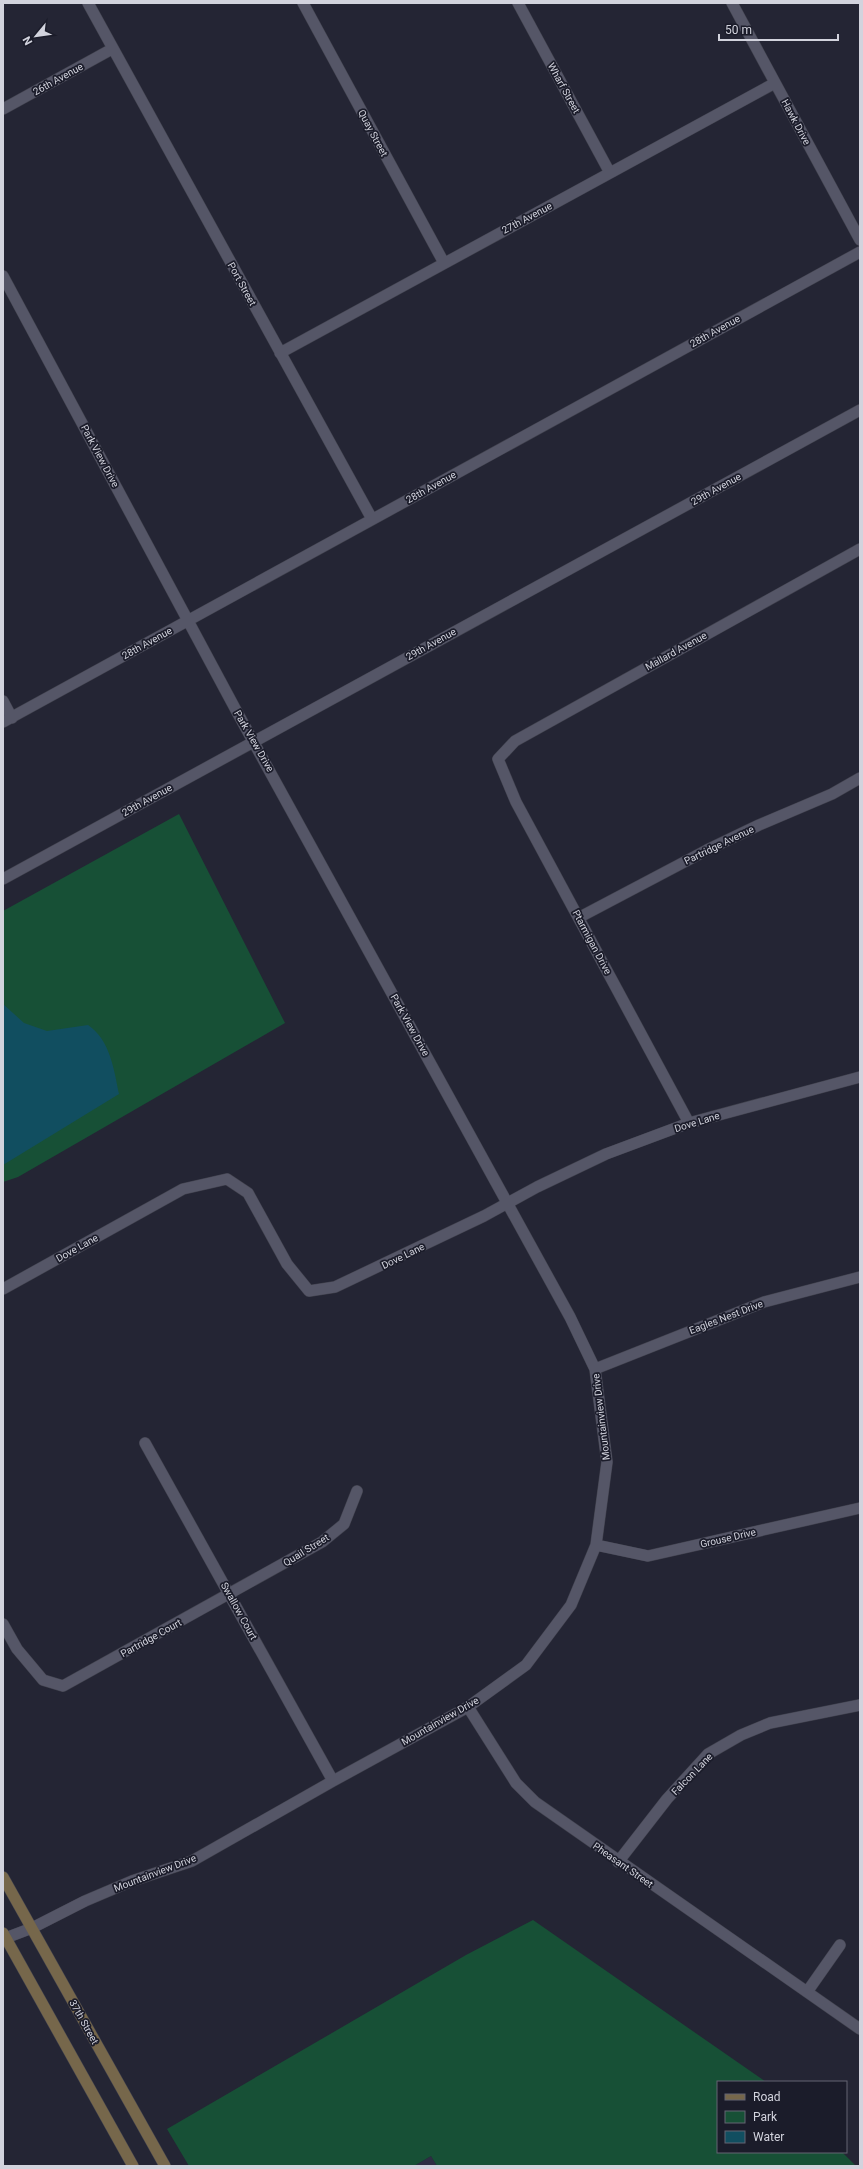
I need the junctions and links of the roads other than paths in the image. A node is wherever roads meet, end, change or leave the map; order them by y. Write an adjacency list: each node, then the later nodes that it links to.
1 (88, 3): 5 (street, Port Street)
2 (303, 3): 11 (street, Quay Street)
3 (518, 3): 8 (street, Wharf Street)
4 (732, 3): 6 (street, Hawk Drive)
5 (112, 49): 7 (street, 26th Avenue); 13 (street, Port Street)
6 (775, 83): 8 (street, 27th Avenue); 9 (street, Hawk Drive)
7 (3, 109)
8 (610, 173): 11 (street, 27th Avenue)
9 (860, 240)
10 (860, 252): 15 (street, 28th Avenue)
11 (444, 263): 13 (street, 27th Avenue)
12 (3, 276): 17 (street, Park View Drive)
13 (280, 353): 15 (street, Port Street)
14 (860, 410): 20 (street, 29th Avenue)
15 (372, 519): 17 (street, 28th Avenue)
16 (860, 550): 21 (street, Mallard Avenue)
17 (188, 621): 19 (street, 28th Avenue); 20 (street, Park View Drive)
18 (3, 701): 19 (street)
19 (7, 720)
20 (254, 742): 23 (street, 29th Avenue); 27 (street, Park View Drive)
21 (498, 759): 24 (street, Ptarmigan Drive)
22 (860, 778): 24 (street, Partridge Avenue)
23 (3, 879)
24 (580, 918): 26 (street, Ptarmigan Drive)
25 (860, 1077): 26 (street, Dove Lane)
26 (689, 1123): 27 (street, Dove Lane)
27 (509, 1204): 29 (street, Dove Lane); 30 (street, Mountainview Drive)
28 (860, 1278): 30 (street, Eagles Nest Drive)
29 (3, 1289)
30 (595, 1369): 34 (street, Mountainview Drive)
31 (145, 1443): 36 (street, Swallow Court)
32 (357, 1491): 35 (street, Quail Street)
33 (860, 1508): 34 (street, Grouse Drive)
34 (596, 1545): 39 (street, Mountainview Drive)
35 (257, 1579): 36 (street, Partridge Court)
36 (230, 1594): 37 (street, Partridge Court); 40 (street, Swallow Court)
37 (3, 1624)
38 (860, 1705): 41 (street, Falcon Lane)
39 (468, 1707): 40 (street, Mountainview Drive); 41 (street, Pheasant Street)
40 (333, 1780): 43 (street, Mountainview Drive)
41 (618, 1862): 46 (street, Pheasant Street)
42 (3, 1877): 43 (main road, 37th Street)
43 (32, 1928): 44 (street, Mountainview Drive); 49 (main road, 37th Street)
44 (4, 1936): 48 (main road)
45 (840, 1945): 46 (street)
46 (807, 1992): 47 (street, Pheasant Street)
47 (860, 2029)
48 (133, 2166)
49 (165, 2166)

